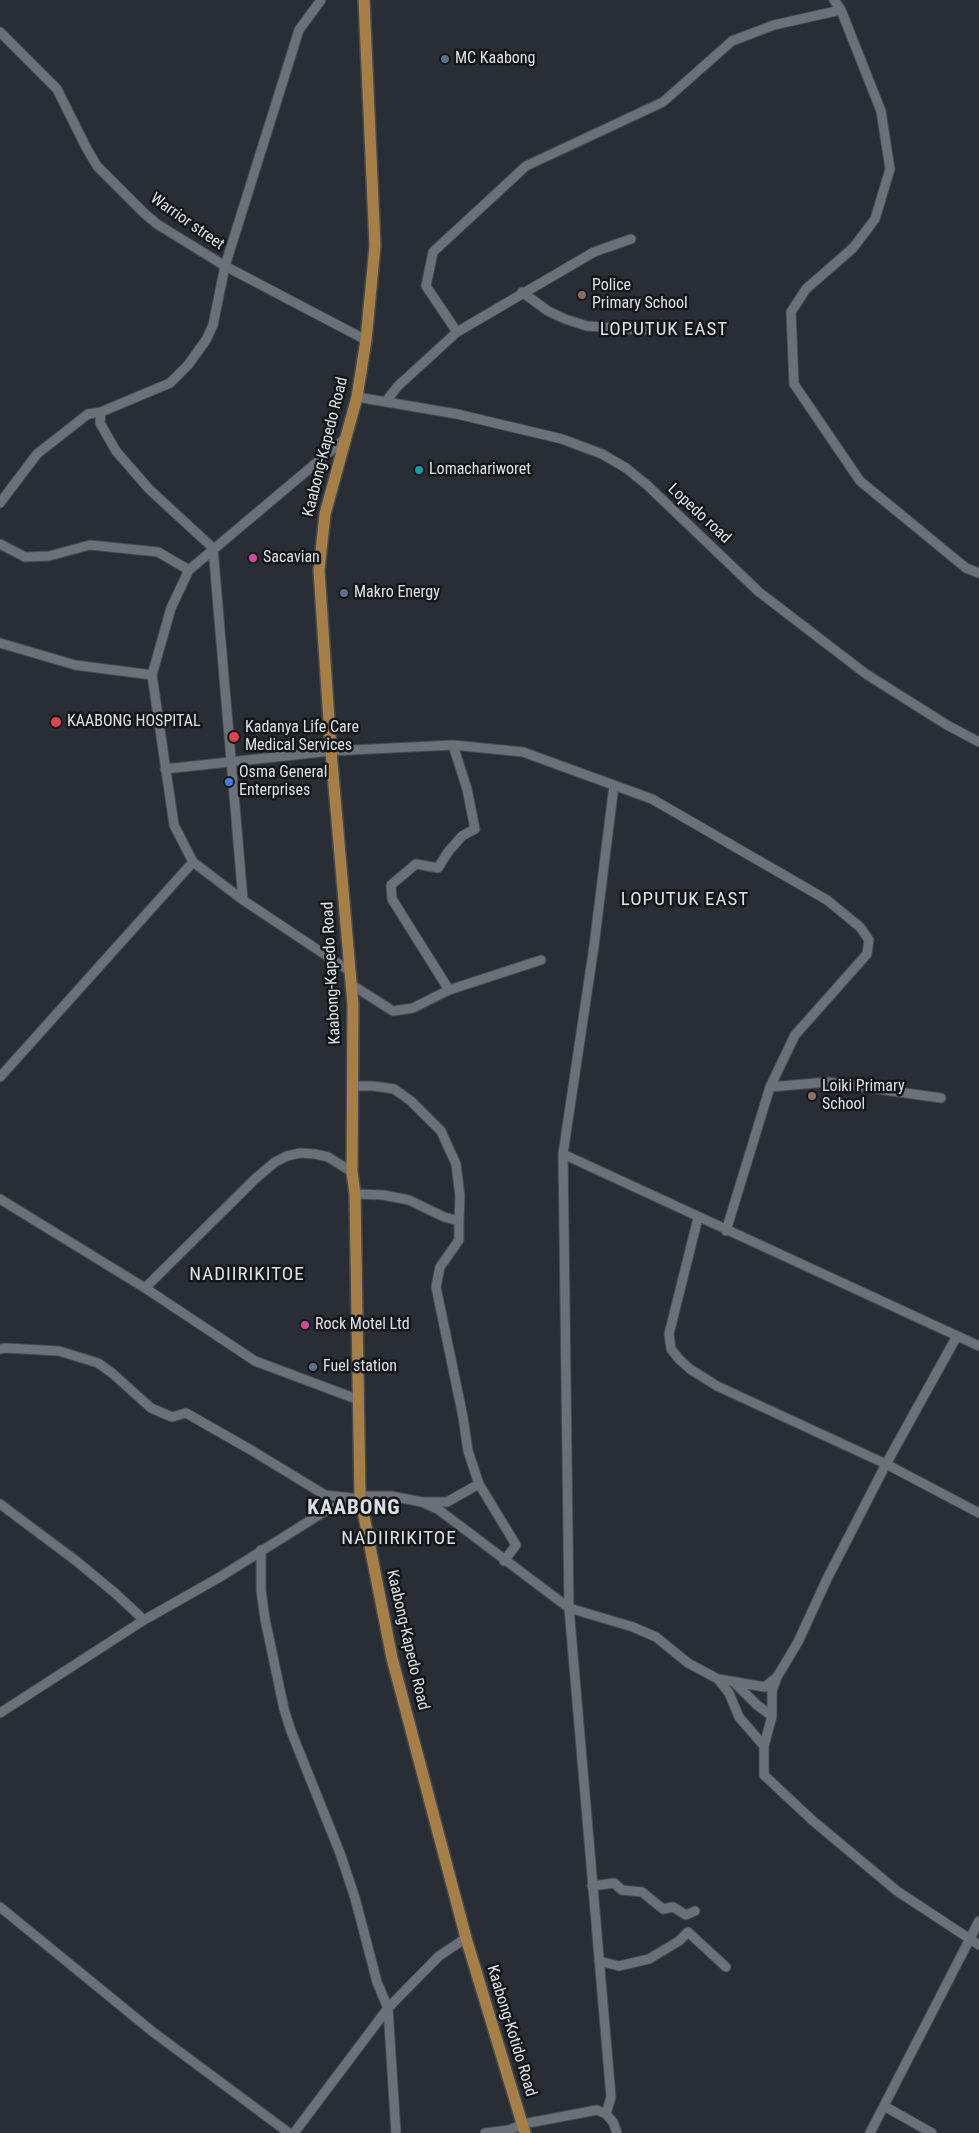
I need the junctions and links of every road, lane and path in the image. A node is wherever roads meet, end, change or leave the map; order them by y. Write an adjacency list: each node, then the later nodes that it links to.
1 (322, 0): 7 (street)
2 (364, 0): 11 (main road, Kaabong-Kapedo Road)
3 (834, 0): 4 (street)
4 (841, 10): 10 (street); 20 (street)
5 (0, 32): 7 (street, Warrior street)
6 (631, 239): 8 (street)
7 (225, 266): 11 (street, Warrior street); 14 (street)
8 (522, 292): 9 (street); 10 (street)
9 (644, 330)
10 (457, 332): 13 (street)
11 (366, 340): 12 (main road, Kaabong-Kapedo Road)
12 (358, 397): 13 (street, Lopedo road); 15 (main road, Kaabong-Kapedo Road)
13 (386, 401): 23 (street, Lopedo road)
14 (101, 412): 16 (street); 18 (street)
15 (347, 437): 18 (street); 25 (main road, Kaabong-Kapedo Road)
16 (0, 503)
17 (0, 544): 19 (street)
18 (213, 548): 19 (street); 26 (street)
19 (189, 570): 22 (street)
20 (979, 573)
21 (0, 643): 22 (street)
22 (152, 675): 27 (street)
23 (979, 742)
24 (453, 745): 25 (street); 28 (street); 34 (street)
25 (331, 751): 26 (street); 32 (main road, Kaabong-Kapedo Road)
26 (230, 762): 27 (street); 30 (street)
27 (165, 769): 29 (street)
28 (614, 785): 37 (street); 39 (street)
29 (193, 862): 30 (street); 35 (street)
30 (243, 900): 32 (street)
31 (541, 960): 34 (street)
32 (351, 972): 33 (main road, Kaabong-Kapedo Road)
33 (352, 985): 34 (street); 36 (main road, Kaabong-Kapedo Road)
34 (449, 990)
35 (0, 1077)
36 (353, 1086): 40 (main road, Kaabong-Kapedo Road); 44 (street)
37 (770, 1088): 38 (street); 45 (street)
38 (941, 1098)
39 (563, 1154): 43 (street); 59 (street)
40 (352, 1172): 41 (main road, Kaabong-Kapedo Road); 46 (street)
41 (354, 1194): 44 (street); 50 (main road, Kaabong-Kapedo Road)
42 (0, 1199): 46 (street)
43 (698, 1218): 45 (street); 51 (street)
44 (459, 1220): 52 (street)
45 (726, 1231): 47 (street)
46 (145, 1288): 50 (street)
47 (957, 1336): 48 (street); 51 (street)
48 (979, 1346)
49 (0, 1349): 53 (street)
50 (359, 1400): 53 (main road, Kaabong-Kapedo Road)
51 (886, 1464): 56 (street); 61 (street)
52 (479, 1484): 54 (street); 58 (street)
53 (356, 1497): 54 (street); 57 (street); 71 (main road, Kaabong-Kapedo Road)
54 (422, 1502): 58 (street)
55 (0, 1504): 60 (street)
56 (979, 1513)
57 (261, 1550): 60 (street); 76 (street)
58 (504, 1561): 59 (street)
59 (569, 1608): 62 (street); 67 (street)
60 (144, 1620): 64 (street)
61 (777, 1677): 63 (street); 65 (street)
62 (718, 1679): 63 (street); 66 (street)
63 (734, 1682): 65 (street)
64 (0, 1713)
65 (772, 1716): 66 (street)
66 (764, 1746): 72 (street)
67 (592, 1886): 69 (street); 74 (street)
68 (0, 1907): 80 (street)
69 (695, 1911)
70 (979, 1921): 72 (street)
71 (466, 1938): 76 (street); 79 (main road, Kaabong-Kotido Road)
72 (970, 1939): 73 (street); 77 (street)
73 (979, 1945)
74 (599, 1961): 75 (street); 78 (street)
75 (726, 1967)
76 (388, 2008): 81 (street); 82 (street)
77 (884, 2106): 85 (street); 86 (street)
78 (606, 2114): 79 (street); 84 (street)
79 (524, 2129): 83 (street)
80 (289, 2133)
81 (294, 2133)
82 (396, 2133)
83 (485, 2133)
84 (617, 2133)
85 (870, 2133)
86 (932, 2133)

